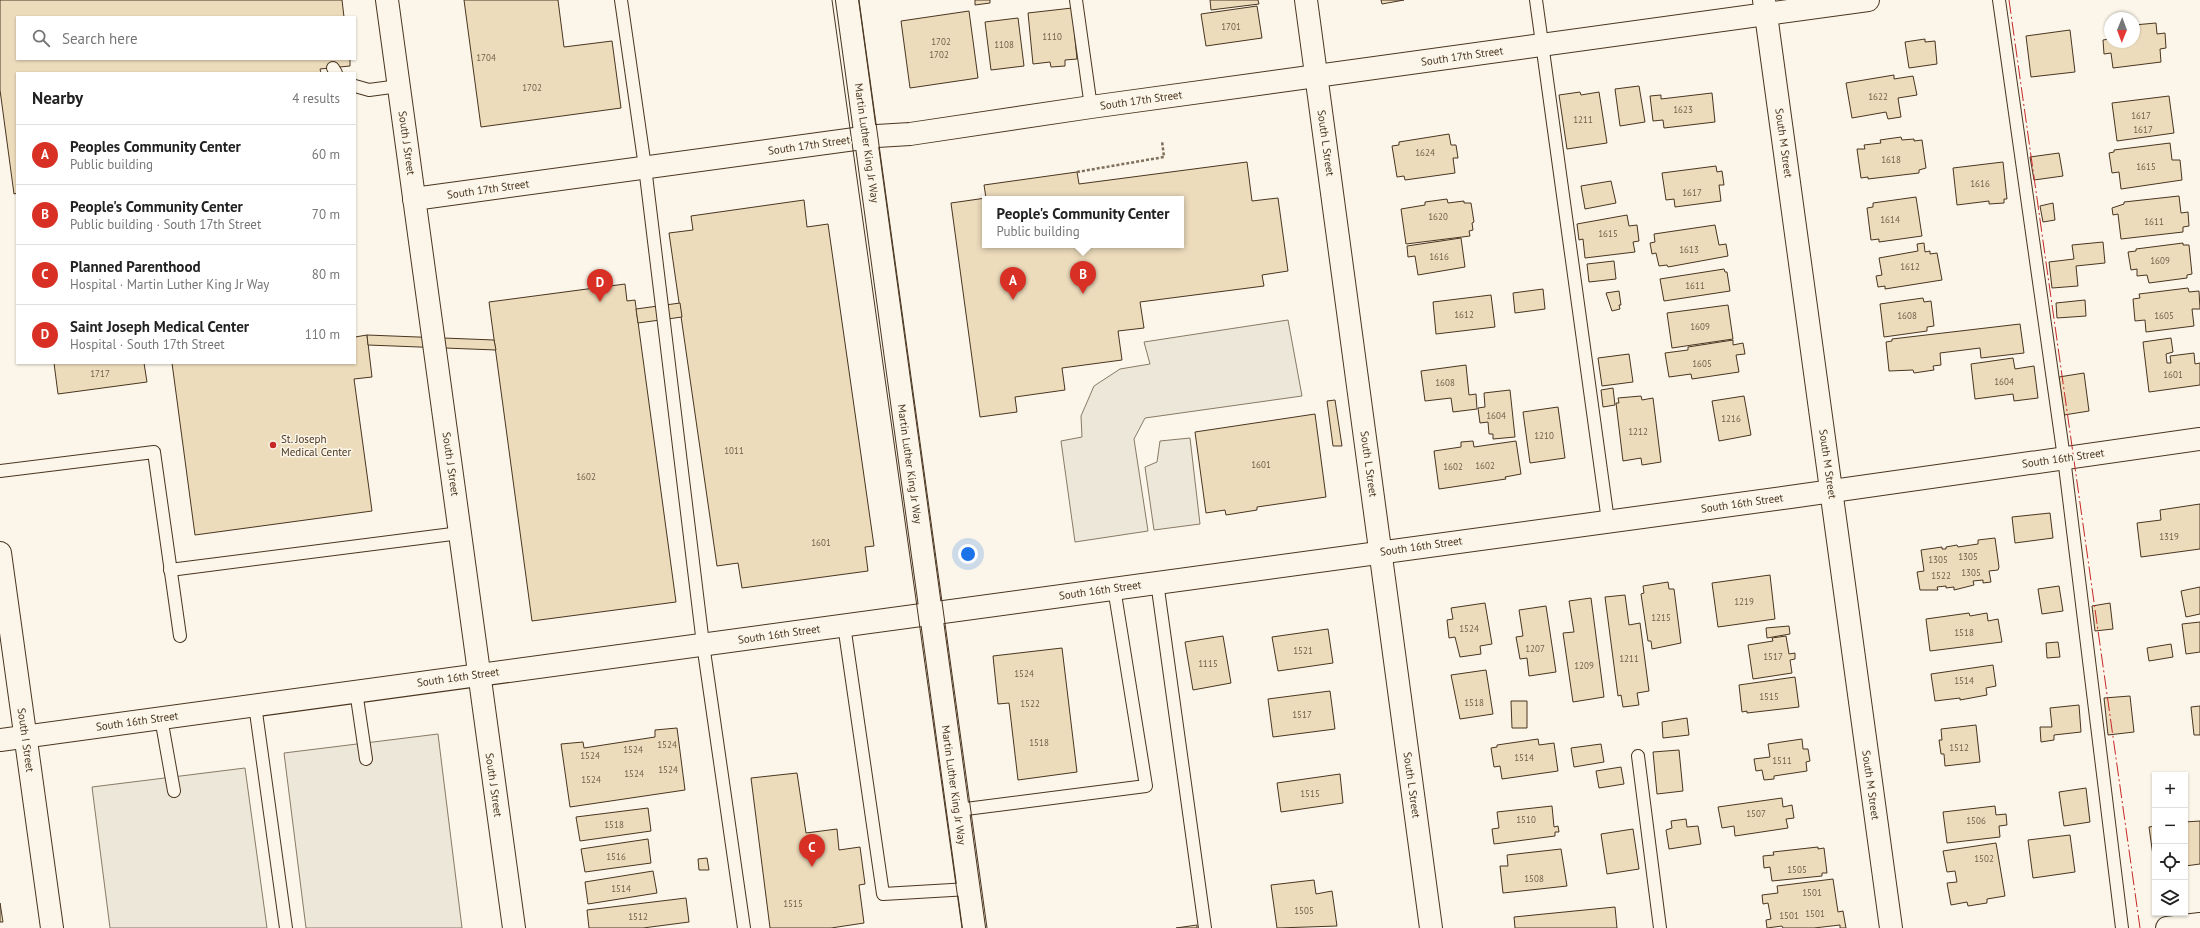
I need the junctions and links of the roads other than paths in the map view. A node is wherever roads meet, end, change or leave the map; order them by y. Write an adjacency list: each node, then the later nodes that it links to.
1 (387, 0): 13 (street, South J Street)
2 (621, 0): 16 (lane)
3 (847, 0): 15 (street, Martin Luther King Jr Way)
4 (1076, 0): 14 (lane)
5 (1306, 0): 11 (street, South L Street)
6 (1536, 0): 10 (lane)
7 (1868, 0): 9 (street, South 17th Street)
8 (1999, 0): 19 (lane)
9 (1765, 7): 10 (street, South 17th Street); 21 (street, South M Street)
10 (1542, 45): 11 (street, South 17th Street); 22 (lane)
11 (1316, 76): 14 (street, South 17th Street); 24 (street, South L Street)
12 (356, 86): 13 (lane)
13 (399, 86): 17 (street, South J Street)
14 (1091, 107): 15 (street, South 17th Street)
15 (866, 138): 16 (street, South 17th Street); 29 (street, Martin Luther King Jr Way)
16 (645, 167): 17 (street, South 17th Street); 32 (lane)
17 (414, 199): 23 (street, South J Street)
18 (2200, 439): 19 (street, South 16th Street)
19 (2064, 458): 21 (street, South 16th Street); 54 (lane)
20 (0, 471): 26 (lane)
21 (1832, 491): 22 (street, South 16th Street); 53 (street, South M Street)
22 (1608, 521): 24 (street, South 16th Street)
23 (460, 533): 26 (lane); 33 (street, South J Street)
24 (1381, 552): 27 (street, South 16th Street); 51 (street, South L Street)
25 (0, 553): 37 (street, South I Street)
26 (170, 570): 31 (lane)
27 (1157, 582): 28 (street, South 16th Street); 50 (lane)
28 (1114, 588): 29 (street, South 16th Street); 42 (lane)
29 (931, 613): 30 (street, South 16th Street); 42 (street, Martin Luther King Jr Way)
30 (844, 625): 32 (street, South 16th Street); 43 (lane)
31 (180, 636)
32 (702, 644): 33 (street, South 16th Street); 48 (lane)
33 (479, 674): 34 (street, South 16th Street); 47 (street, South J Street)
34 (356, 691): 35 (street, South 16th Street); 40 (lane)
35 (255, 705): 36 (street, South 16th Street); 46 (lane)
36 (161, 718): 37 (street, South 16th Street); 41 (lane)
37 (25, 736): 38 (street, South 16th Street); 45 (street, South I Street)
38 (0, 740)
39 (1638, 756): 52 (lane)
40 (366, 758)
41 (174, 791)
42 (958, 810): 43 (street, Martin Luther King Jr Way)
43 (969, 890): 49 (street, Martin Luther King Jr Way)
44 (2200, 924): 55 (street)
45 (52, 928)
46 (286, 928)
47 (514, 928)
48 (744, 928)
49 (974, 928)
50 (1205, 928)
51 (1431, 928)
52 (1660, 928)
53 (1891, 928)
54 (2122, 928)
55 (2167, 928)

